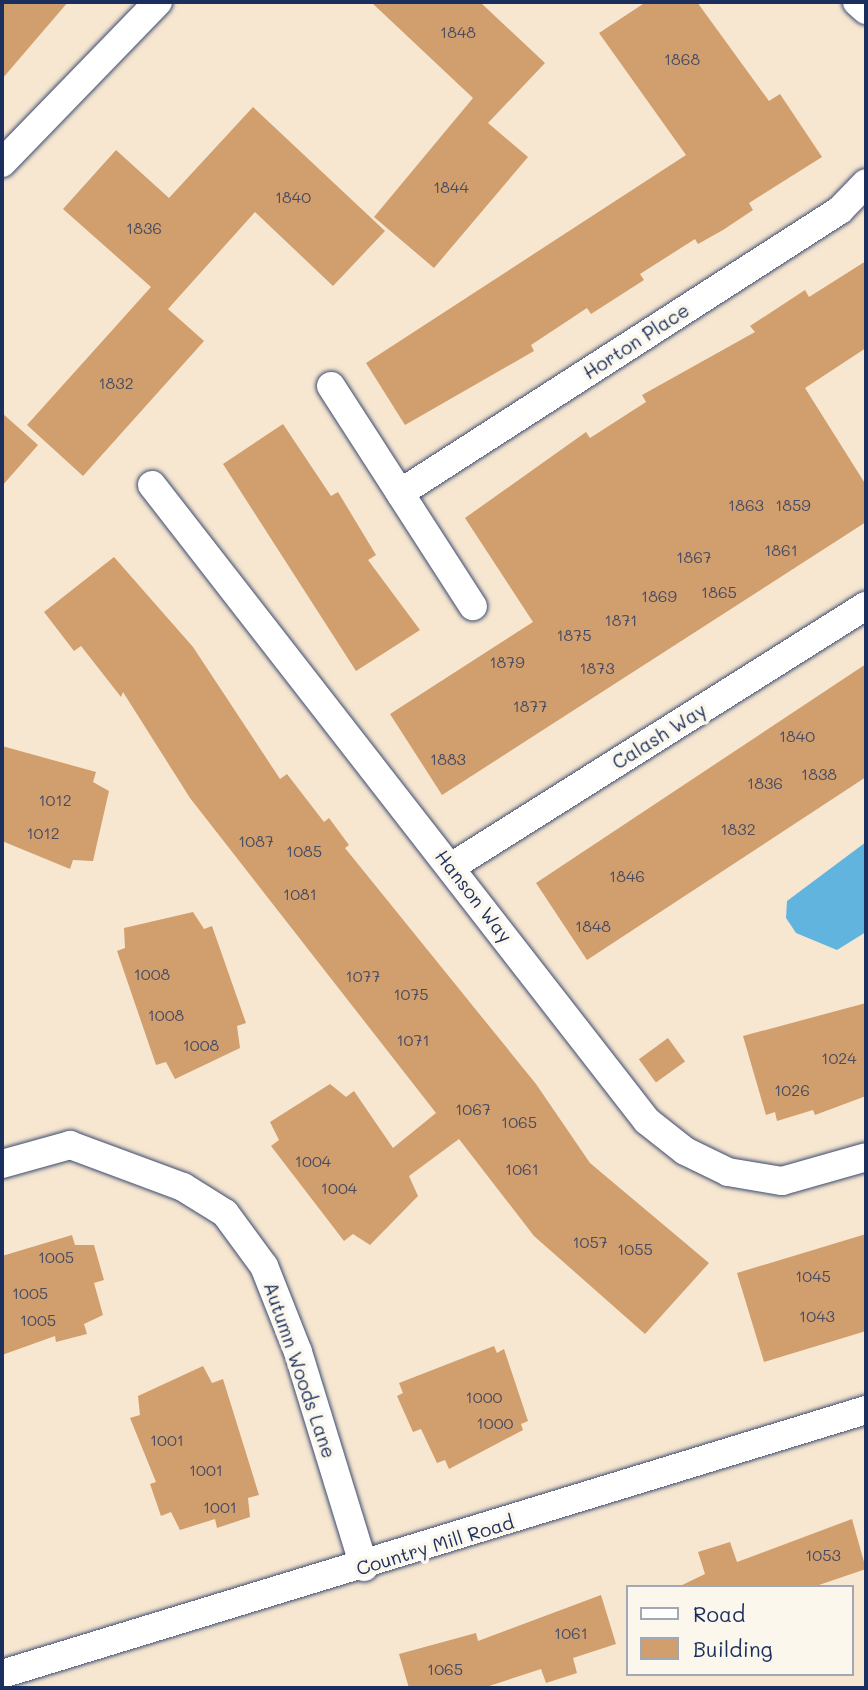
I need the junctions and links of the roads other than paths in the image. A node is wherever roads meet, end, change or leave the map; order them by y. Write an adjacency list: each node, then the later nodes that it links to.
1 (158, 2): 4 (street)
2 (857, 2): 3 (street)
3 (866, 10)
4 (2, 163)
5 (866, 183): 8 (street, Horton Place)
6 (331, 386): 8 (street)
7 (152, 485): 11 (street, Hanson Way)
8 (400, 494): 9 (street)
9 (473, 606)
10 (866, 606): 11 (street, Calash Way)
11 (451, 867): 12 (street, Hanson Way)
12 (866, 1157)
13 (2, 1164): 15 (street, Autumn Woods Lane)
14 (866, 1410): 15 (street, Country Mill Road)
15 (364, 1567): 16 (street, Country Mill Road)
16 (2, 1674)

